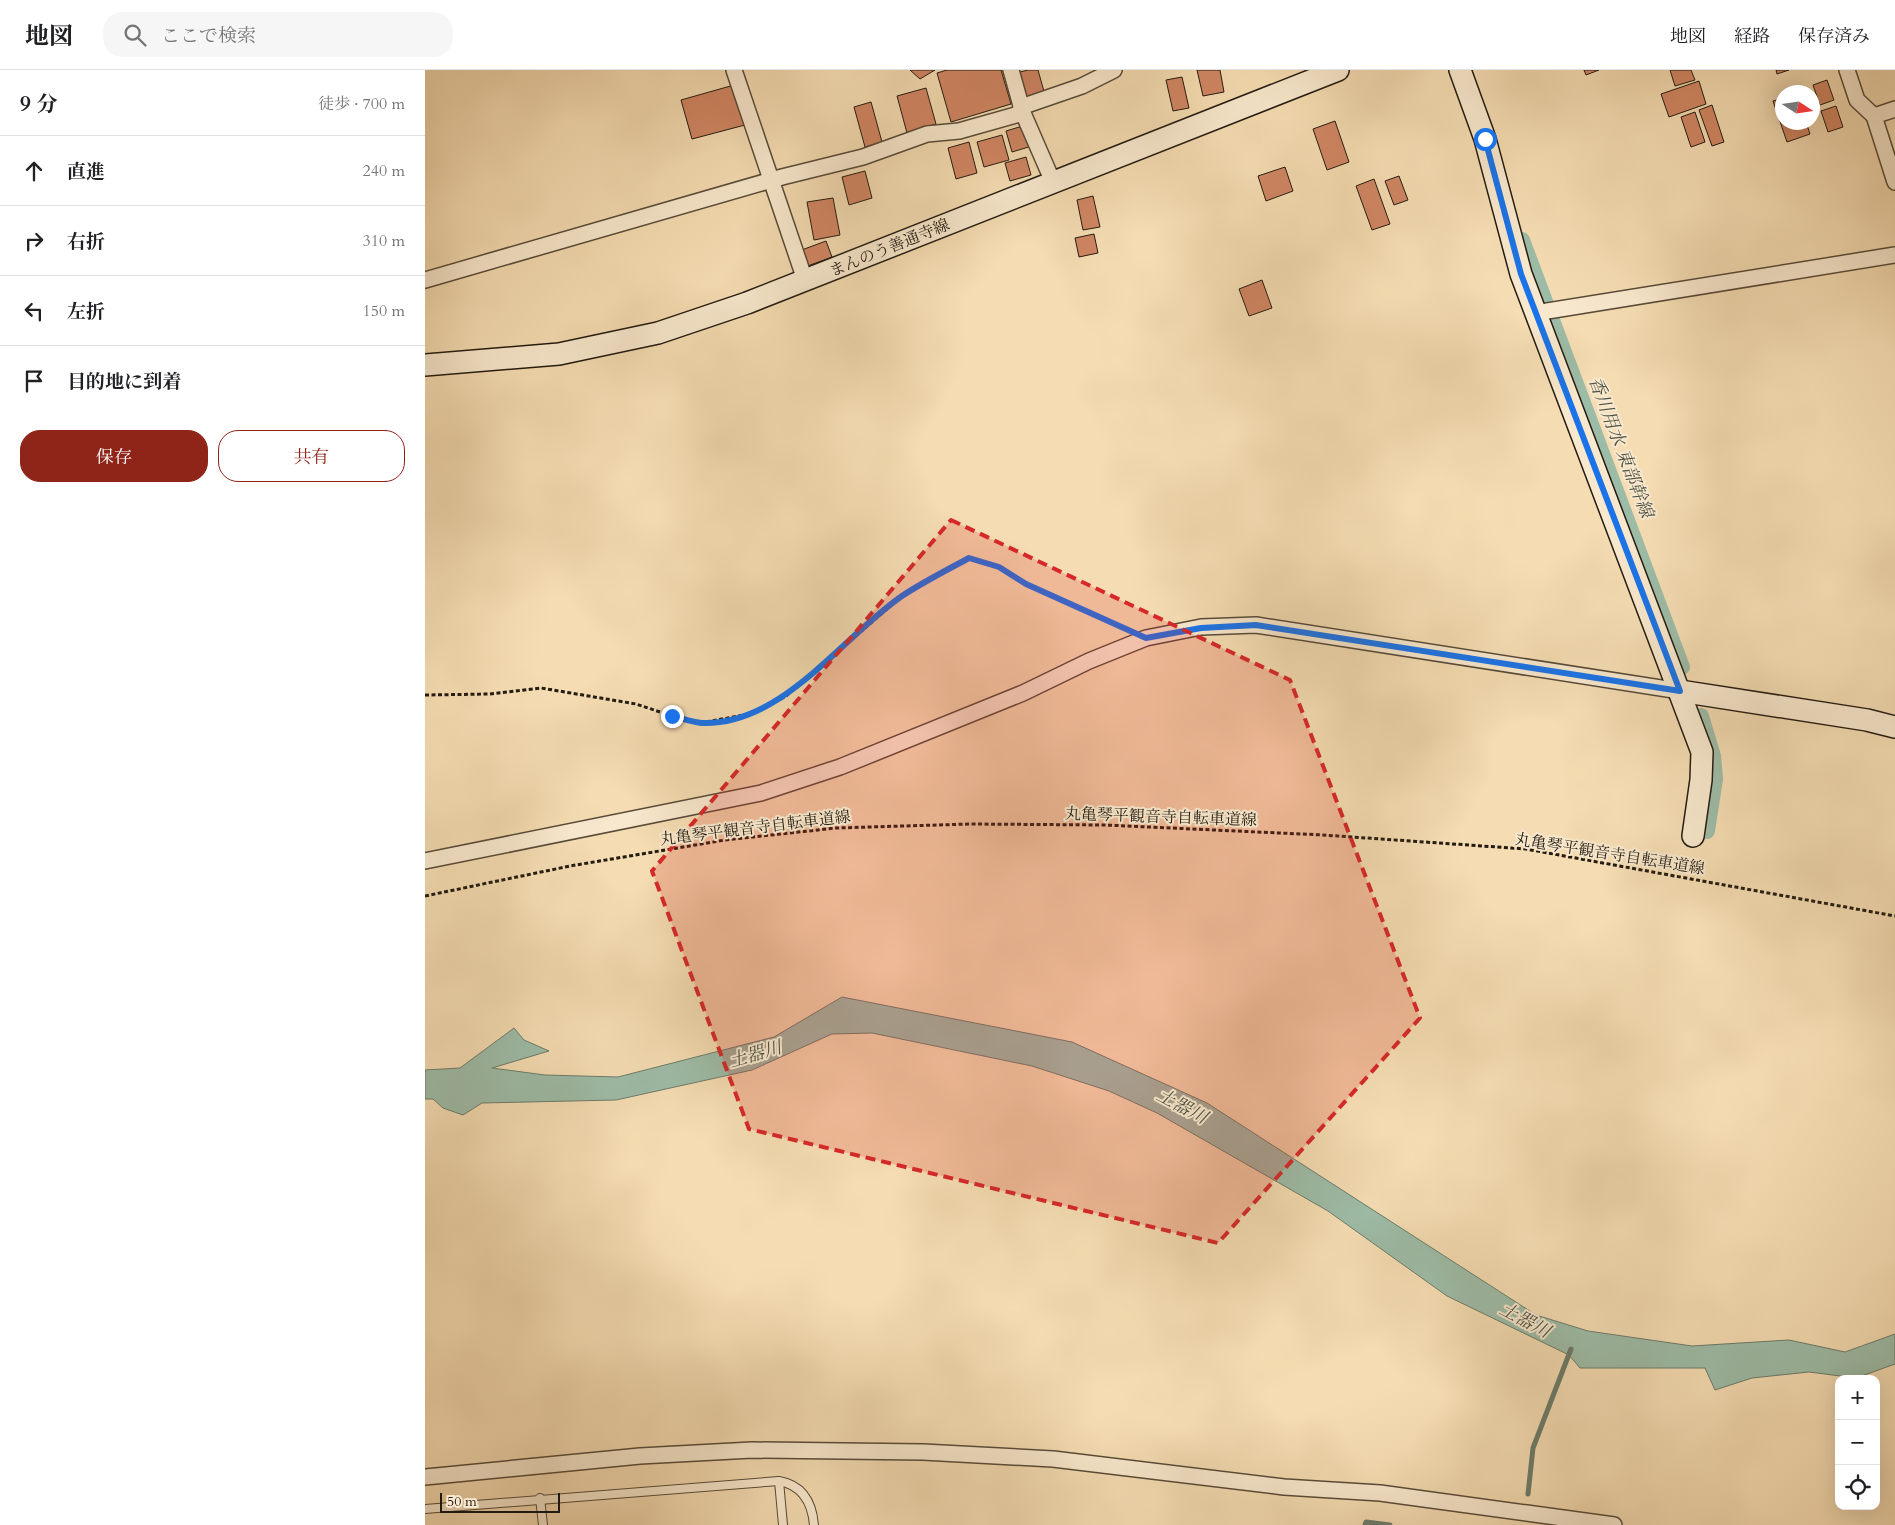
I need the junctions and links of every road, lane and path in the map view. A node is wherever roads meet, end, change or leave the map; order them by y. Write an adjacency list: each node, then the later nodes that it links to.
1 (734, 70): 10 (street)
2 (1011, 70): 8 (street)
3 (1114, 70): 8 (street)
4 (1338, 70): 11 (street, まんのう善通寺線)
5 (1460, 70): 16 (street)
6 (1847, 70): 9 (street)
7 (1895, 109): 9 (street)
8 (1022, 110): 10 (street); 11 (street)
9 (1874, 116): 12 (street)
10 (771, 180): 14 (street); 15 (street)
11 (1053, 182): 15 (street, まんのう善通寺線)
12 (1895, 182)
13 (1895, 255): 16 (street)
14 (425, 280)
15 (805, 280): 17 (street, まんのう善通寺線)
16 (1535, 313): 19 (street)
17 (425, 365)
18 (1146, 638): 19 (street); 20 (path); 23 (street)
19 (1680, 691): 21 (street); 22 (street)
20 (425, 696)
21 (1895, 727)
22 (1693, 836)
23 (425, 861)
24 (425, 896): 25 (path, 丸亀琴平観音寺自転車道線)
25 (1895, 916)
26 (425, 1476): 33 (street)
27 (779, 1480): 28 (lane); 31 (lane); 32 (lane)
28 (540, 1498): 29 (lane); 30 (lane)
29 (425, 1509)
30 (543, 1525)
31 (783, 1525)
32 (814, 1525)
33 (1614, 1525)

